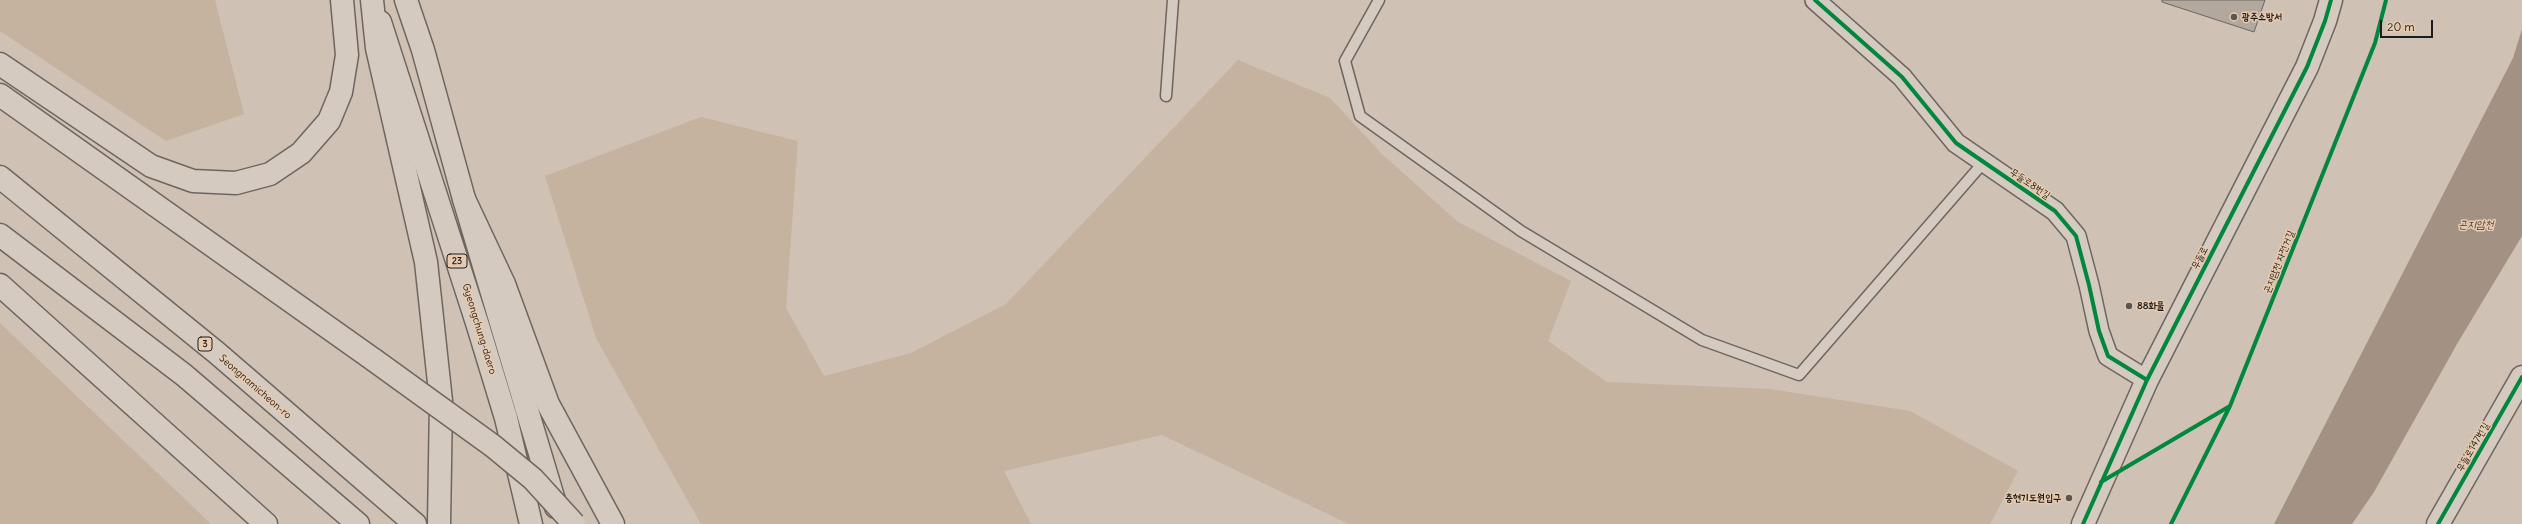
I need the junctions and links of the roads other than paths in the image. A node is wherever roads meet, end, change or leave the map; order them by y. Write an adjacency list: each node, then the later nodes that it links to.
1 (342, 0): 8 (main road)
2 (372, 0): 21 (main road); 22 (main road, Gyeongchung-daero / 23)
3 (406, 0): 13 (main road, 23)
4 (1173, 0): 10 (lane)
5 (1379, 0): 11 (lane)
6 (1815, 0): 11 (street, 무들로8번길)
7 (2331, 0): 17 (main road, 무들로)
8 (0, 64)
9 (0, 95): 24 (main road, bridge)
10 (1166, 96)
11 (1982, 163): 17 (street, 무들로8번길)
12 (0, 177): 18 (main road, Seongnamicheon-ro / 3)
13 (464, 199): 23 (main road, 23); 25 (main road)
14 (0, 235): 20 (main road)
15 (0, 285): 19 (main road)
16 (2522, 377): 27 (main road, 무들로147번길)
17 (2147, 380): 26 (main road, 무들로)
18 (410, 520)
19 (266, 524)
20 (358, 524)
21 (439, 524)
22 (531, 524)
23 (561, 524)
24 (574, 524)
25 (612, 524)
26 (2083, 524)
27 (2438, 524)

